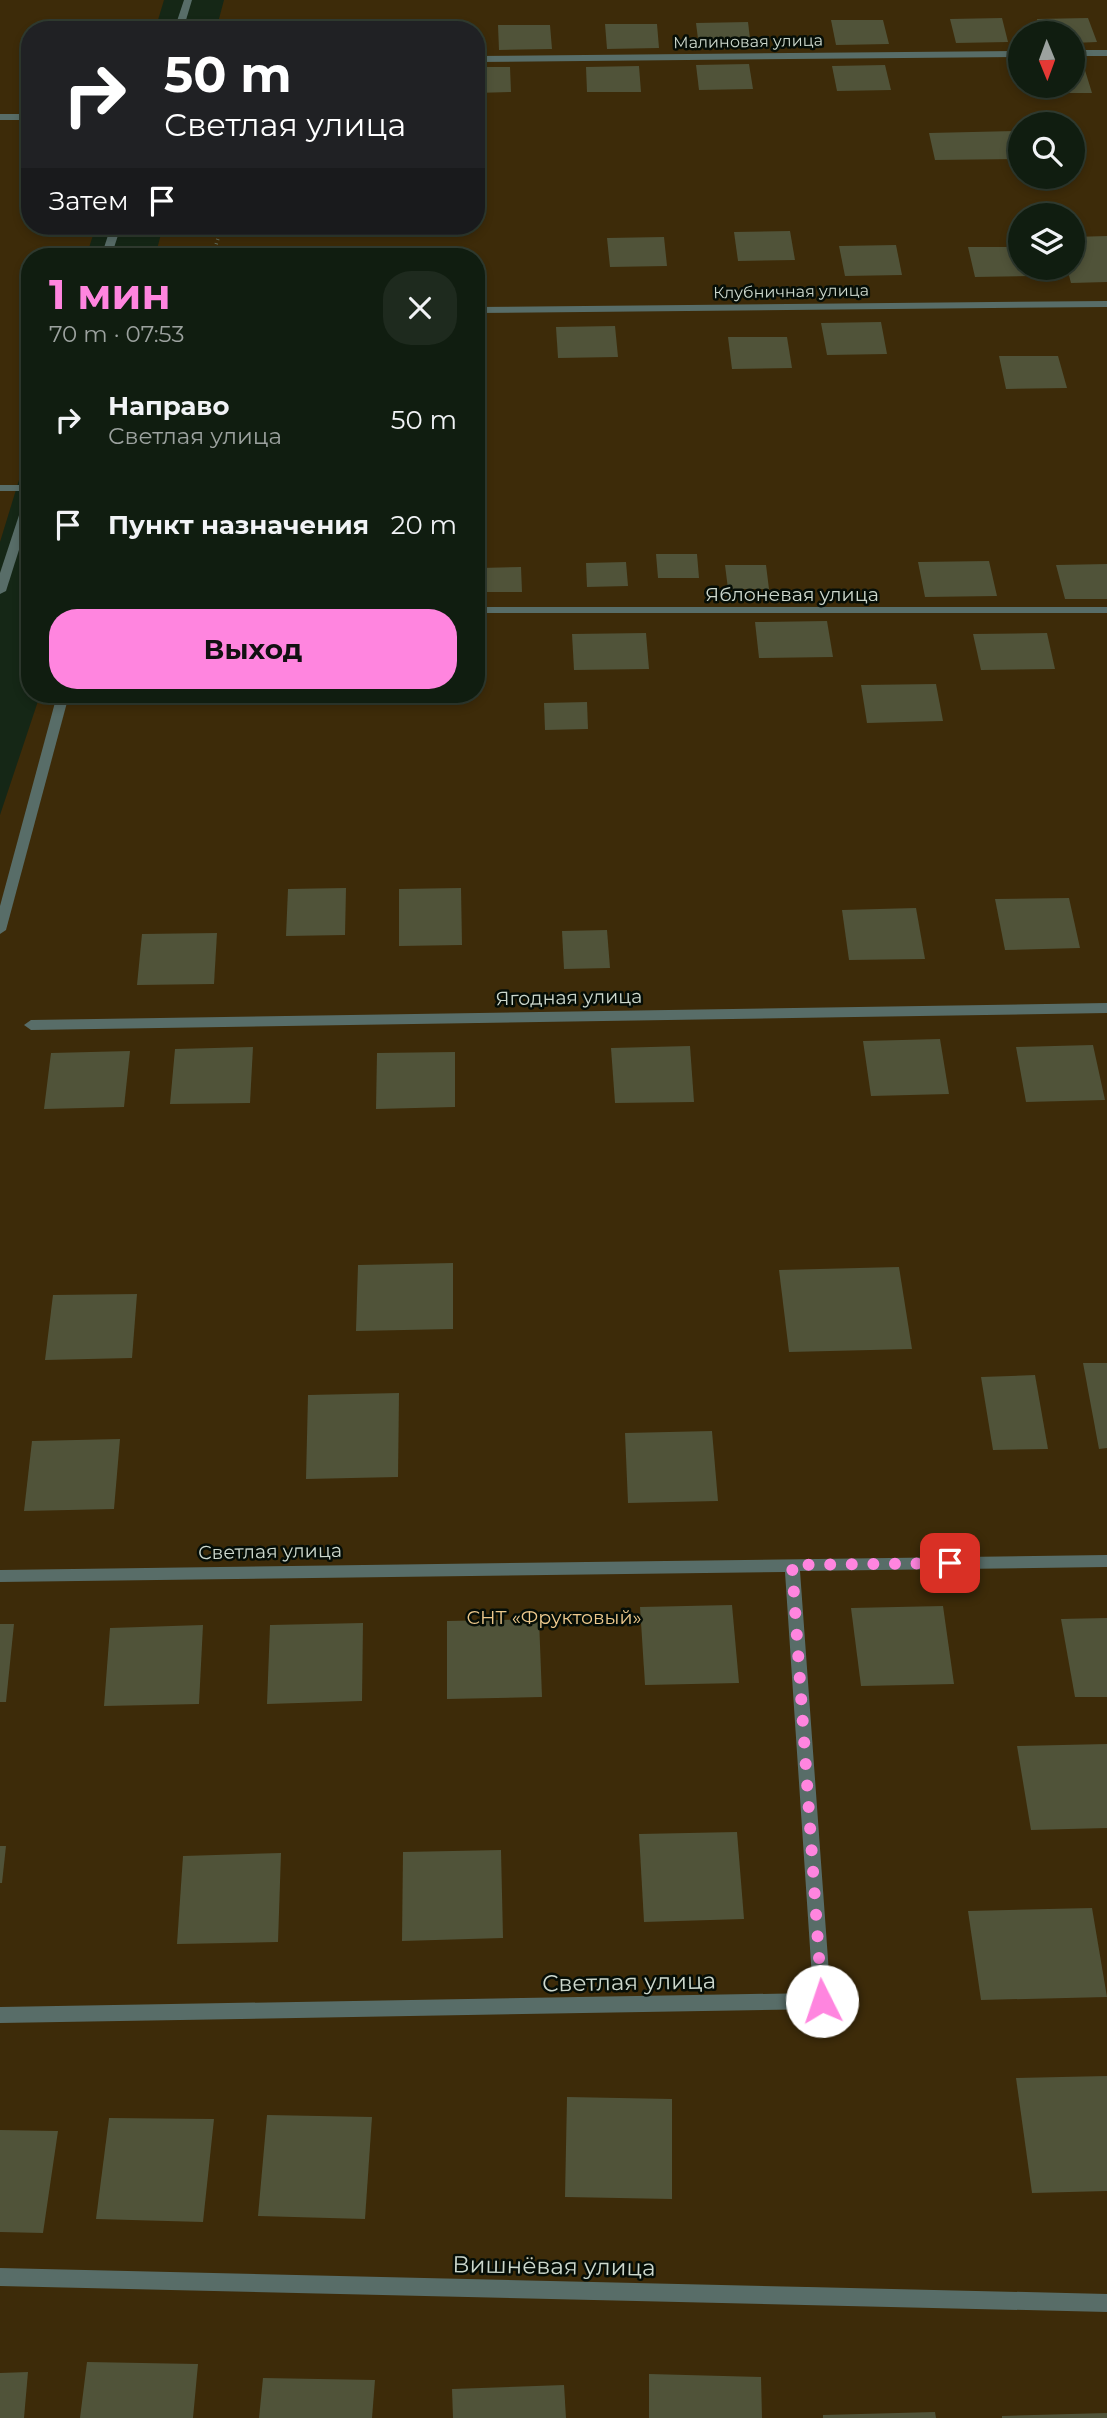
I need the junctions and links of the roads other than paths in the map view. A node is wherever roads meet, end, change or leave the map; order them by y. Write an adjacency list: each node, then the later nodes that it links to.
1 (188, 0): 2 (street)
2 (181, 21)
3 (1085, 53): 4 (street)
4 (1107, 53)
5 (1008, 54): 6 (street, Малиновая улица)
6 (485, 59)
7 (0, 117): 8 (street)
8 (21, 117)
9 (1107, 304): 10 (street, Клубничная улица)
10 (485, 310)
11 (0, 488): 12 (street)
12 (21, 488)
13 (21, 525): 14 (street)
14 (0, 591)
15 (485, 610): 16 (street, Яблоневая улица)
16 (1107, 610)
17 (61, 703): 18 (street)
18 (0, 930)
19 (1107, 1008): 20 (street, Ягодная улица)
20 (31, 1025)
21 (1107, 1561): 22 (street, Светлая улица)
22 (792, 1565): 23 (street, Светлая улица); 24 (street, Светлая улица)
23 (0, 1576)
24 (0, 2015)
25 (0, 2277): 26 (street, Вишнёвая улица)
26 (1107, 2303)

